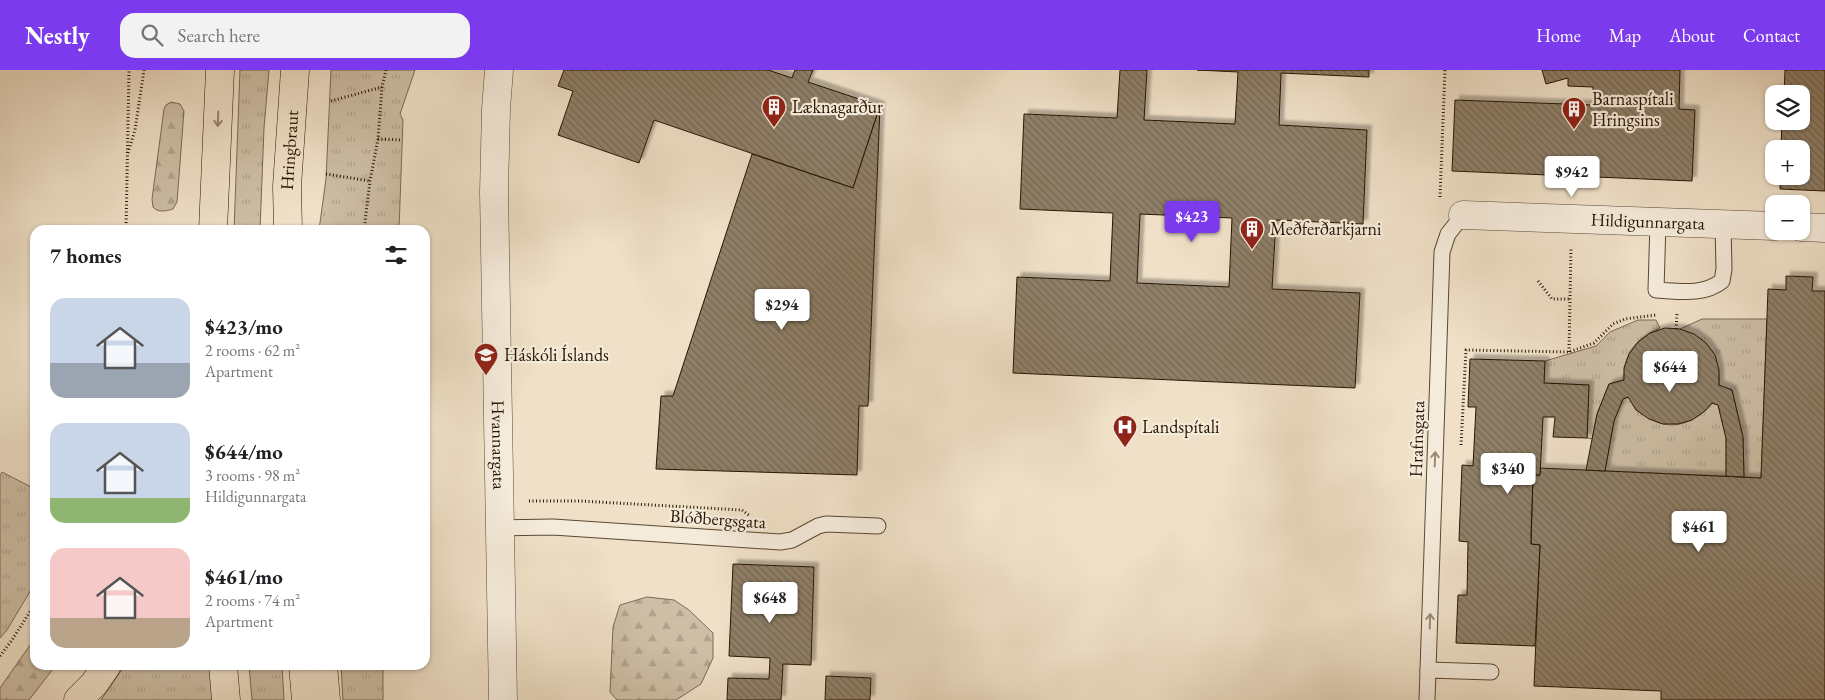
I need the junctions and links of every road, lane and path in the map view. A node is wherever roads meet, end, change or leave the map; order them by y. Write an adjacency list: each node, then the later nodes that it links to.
1 (129, 70): 12 (path)
2 (144, 70): 12 (path)
3 (220, 70): 20 (main road, one-way to 20)
4 (295, 70): 21 (main road, Hringbraut)
5 (386, 70): 8 (path)
6 (499, 70): 36 (street, Hvannargata)
7 (1445, 70): 15 (path)
8 (382, 87): 9 (path); 10 (path)
9 (331, 101)
10 (378, 139): 11 (path); 14 (path)
11 (402, 140)
12 (127, 157): 19 (path)
13 (326, 174): 14 (path)
14 (370, 181): 22 (path)
15 (1440, 199)
16 (1463, 215): 17 (street, Hildigunnargata); 44 (lane, Hrafnsgata, one-way to 16)
17 (1658, 222): 18 (street, Hildigunnargata); 18 (lane)
18 (1723, 224): 23 (street, Hildigunnargata)
19 (126, 225)
20 (213, 225)
21 (288, 225)
22 (365, 225)
23 (1765, 226)
24 (1810, 227): 25 (street)
25 (1825, 228)
26 (1571, 254): 28 (path)
27 (1538, 281): 28 (path)
28 (1570, 299): 32 (path)
29 (1668, 314): 30 (path)
30 (1676, 314)
31 (1660, 315): 32 (path)
32 (1568, 352): 33 (path)
33 (1460, 449)
34 (541, 502): 37 (path)
35 (878, 526): 37 (lane, Blóðbergsgata)
36 (500, 528): 37 (lane, Blóðbergsgata); 50 (street, Hvannargata)
37 (745, 540)
38 (30, 612): 39 (path)
39 (0, 656)
40 (104, 670): 46 (main road)
41 (224, 670): 47 (main road)
42 (303, 670): 48 (main road)
43 (323, 670): 49 (main road)
44 (1428, 670): 45 (lane); 51 (lane, Hrafnsgata)
45 (1491, 672)
46 (78, 700)
47 (226, 700)
48 (306, 700)
49 (326, 700)
50 (503, 700)
51 (1427, 700)

